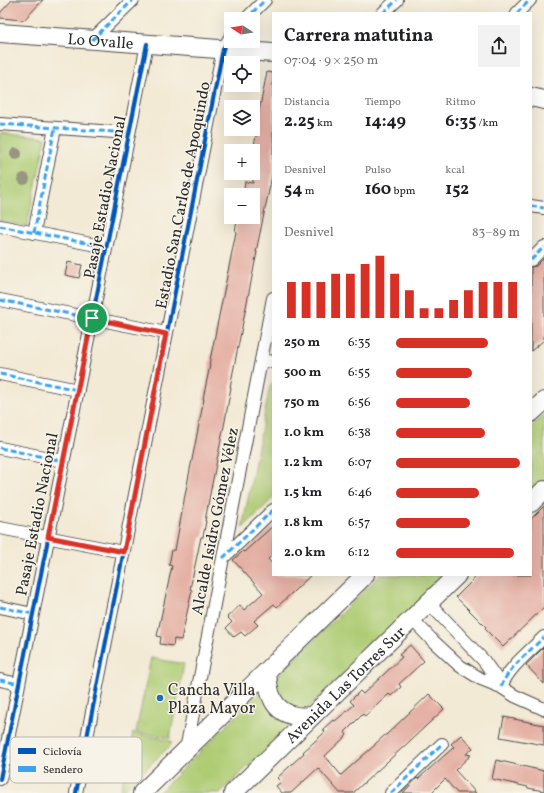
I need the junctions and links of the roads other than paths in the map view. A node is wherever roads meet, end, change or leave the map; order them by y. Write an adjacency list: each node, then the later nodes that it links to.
1 (133, 0): 9 (street)
2 (265, 0): 5 (street)
3 (397, 0): 6 (street)
4 (530, 0): 7 (street)
5 (253, 12)
6 (384, 12)
7 (518, 12)
8 (0, 33): 9 (street, Lo Ovalle)
9 (92, 40): 11 (street, Lo Ovalle)
10 (224, 43): 11 (street, Lo Ovalle)
11 (146, 44): 19 (street, Pasaje Estadio Nacional)
12 (226, 48): 30 (street, Estadio San Carlos de Apoquindo)
13 (250, 48): 14 (street, Lo Ovalle)
14 (272, 53)
15 (532, 98): 16 (street)
16 (544, 100)
17 (0, 124): 18 (street)
18 (56, 128): 19 (street); 23 (street)
19 (129, 133): 24 (street, Pasaje Estadio Nacional)
20 (532, 206): 21 (street)
21 (544, 208)
22 (0, 226): 23 (street)
23 (34, 233): 24 (street)
24 (106, 247): 29 (street, Pasaje Estadio Nacional)
25 (544, 247): 26 (street)
26 (532, 259)
27 (0, 300): 29 (street)
28 (272, 308): 31 (street, Alcalde Isidro Gómez Vélez)
29 (92, 318): 30 (street); 33 (street, Pasaje Estadio Nacional)
30 (166, 334): 43 (street, Estadio San Carlos de Apoquindo)
31 (267, 361): 44 (street, Alcalde Isidro Gómez Vélez)
32 (0, 374): 33 (street)
33 (78, 390): 37 (street, Pasaje Estadio Nacional)
34 (544, 401): 35 (street)
35 (532, 412)
36 (0, 448): 37 (street)
37 (64, 461): 42 (street, Pasaje Estadio Nacional)
38 (544, 490): 39 (street)
39 (532, 502)
40 (272, 511): 44 (street)
41 (0, 528): 42 (street)
42 (48, 537): 43 (street); 49 (street, Pasaje Estadio Nacional)
43 (124, 552): 60 (street, Estadio San Carlos de Apoquindo)
44 (223, 558): 62 (street, Alcalde Isidro Gómez Vélez)
45 (364, 576): 54 (street)
46 (456, 576): 47 (street, Avenida Las Torres Sur)
47 (429, 603): 50 (street, Avenida Las Torres Sur); 52 (street)
48 (0, 607): 49 (street)
49 (33, 614): 56 (street, Pasaje Estadio Nacional)
50 (412, 619): 53 (street); 59 (street, Avenida Las Torres Sur)
51 (544, 637): 57 (street)
52 (476, 653): 53 (street); 57 (street)
53 (460, 666): 57 (street)
54 (267, 671): 59 (street); 62 (street)
55 (0, 680): 56 (street)
56 (19, 684): 63 (street, Pasaje Estadio Nacional)
57 (501, 687): 58 (street)
58 (544, 709)
59 (312, 716): 68 (street, Avenida Las Torres Sur)
60 (87, 737)
61 (442, 744): 69 (street)
62 (186, 750): 67 (street)
63 (2, 756): 64 (street, Pasaje Estadio Nacional)
64 (0, 779)
65 (78, 783): 66 (street, Estadio San Carlos de Apoquindo)
66 (76, 793)
67 (142, 793)
68 (233, 793)
69 (391, 793)

